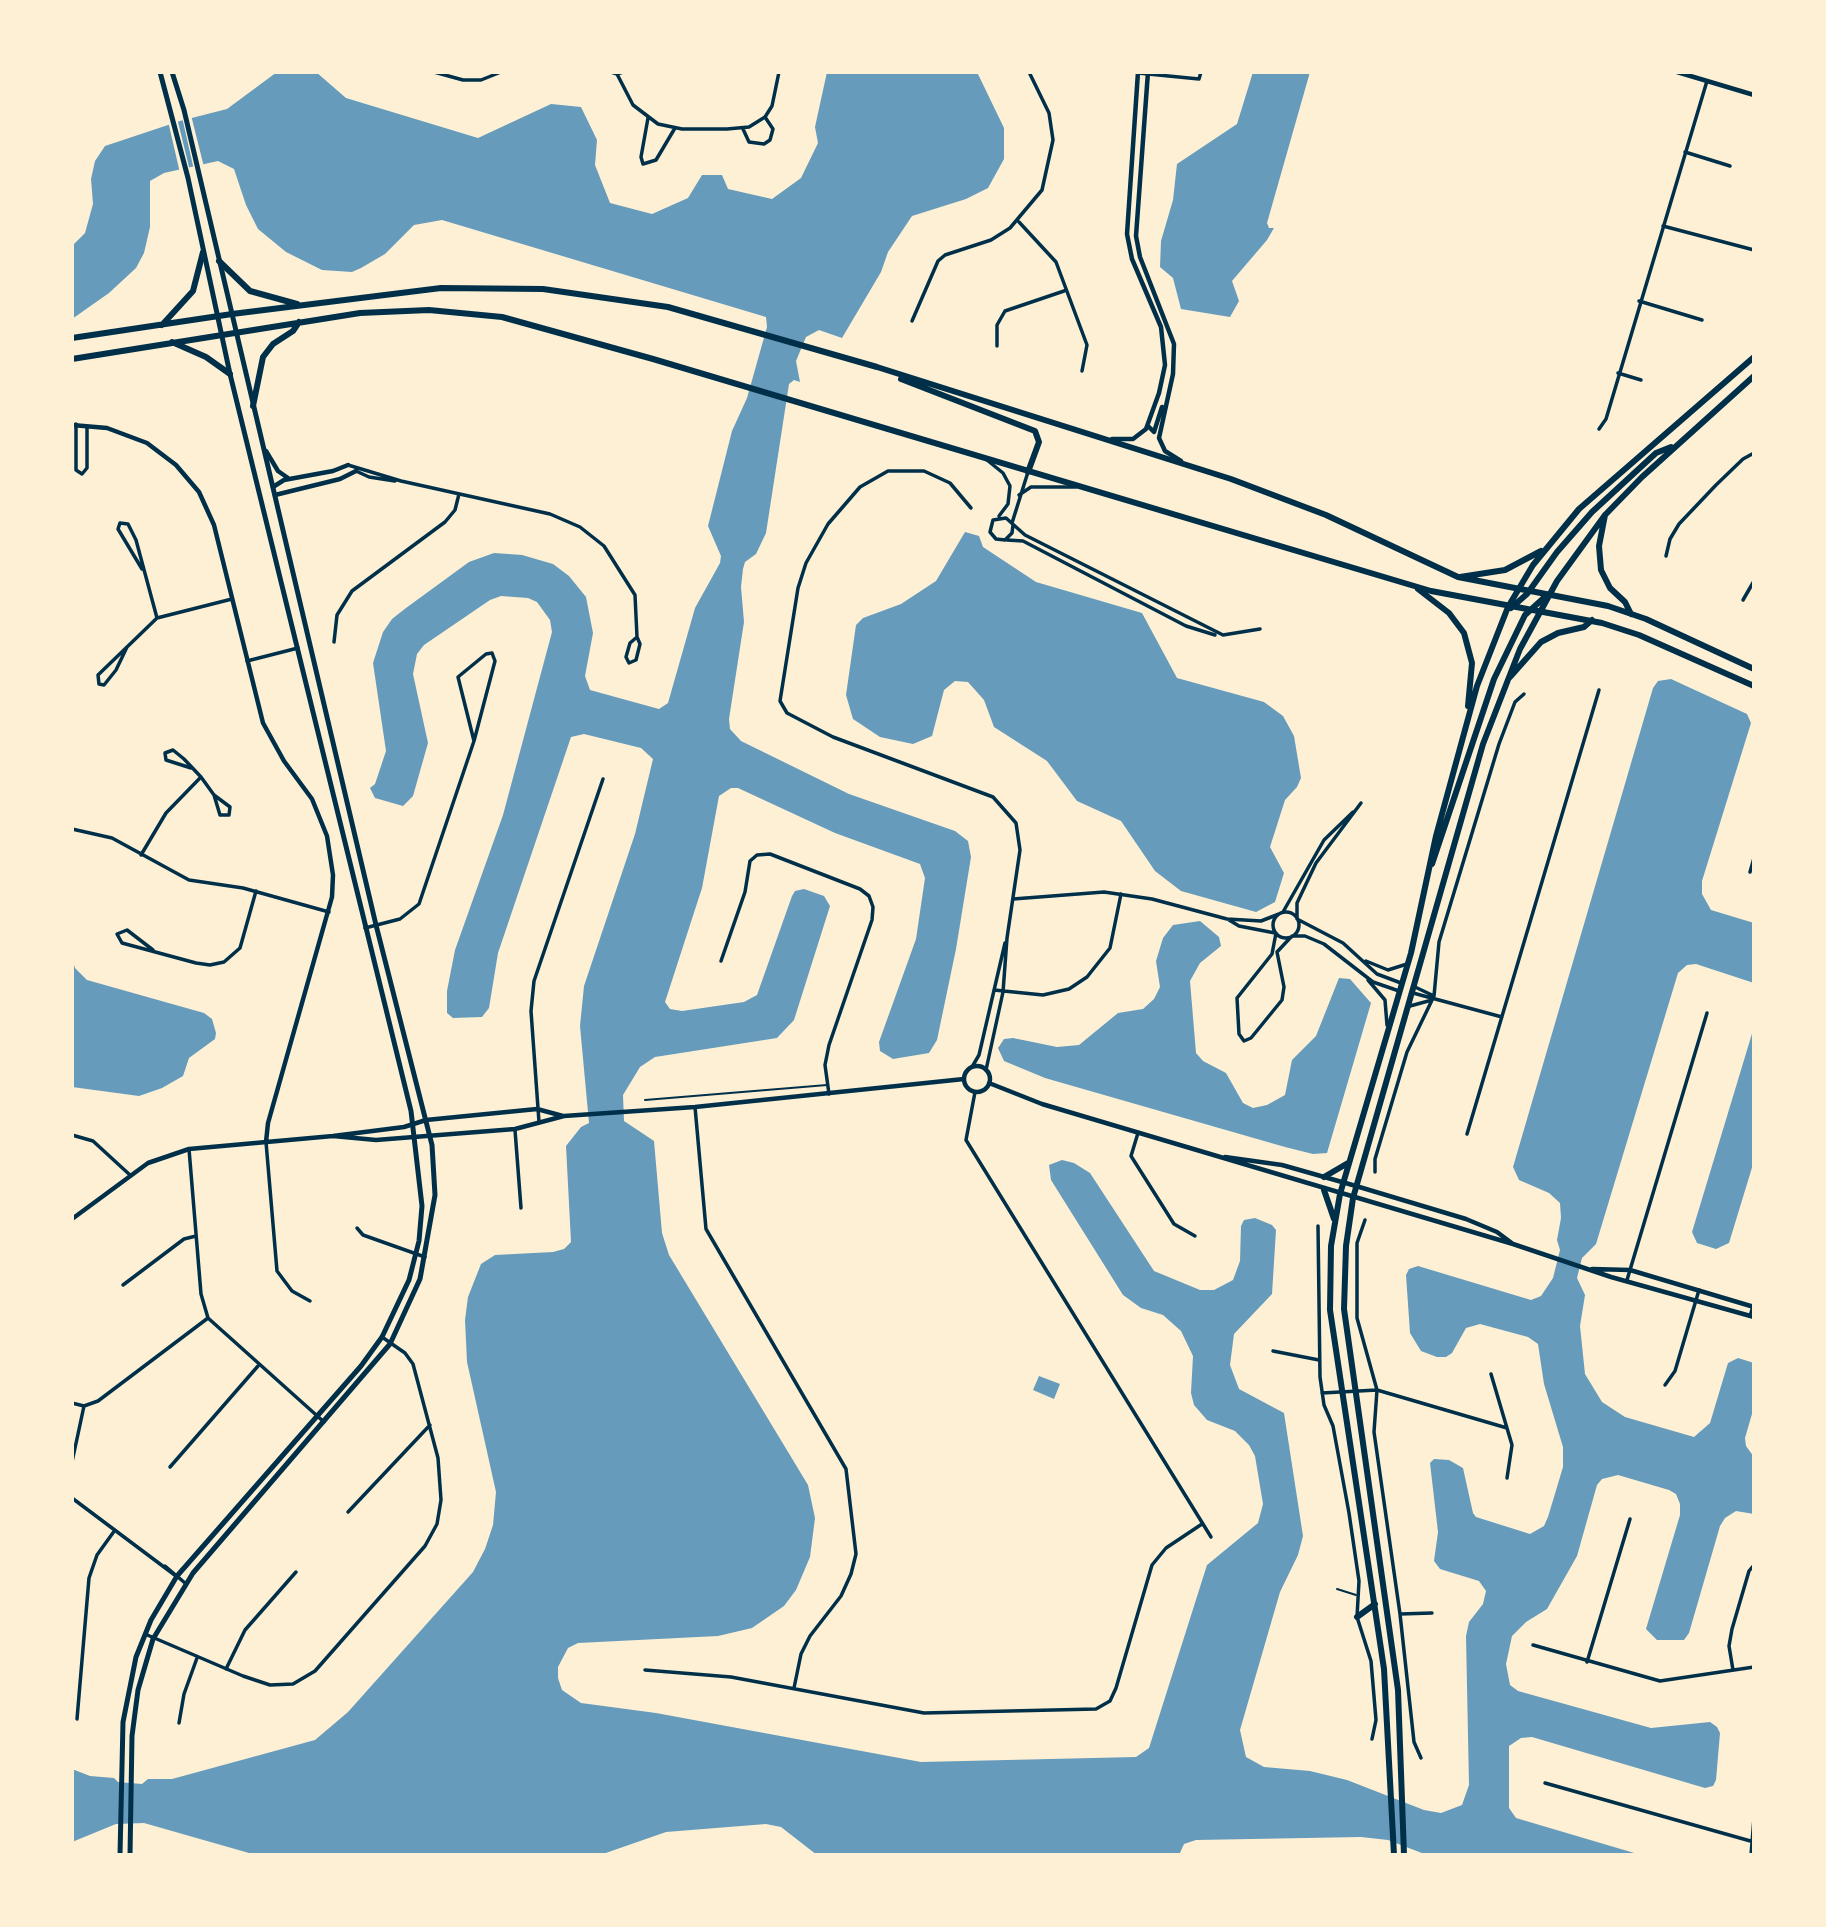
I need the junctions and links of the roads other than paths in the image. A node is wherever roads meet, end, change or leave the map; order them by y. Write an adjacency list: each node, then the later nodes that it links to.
1 (160, 72): 24 (main road)
2 (172, 72): 25 (main road)
3 (434, 72): 4 (street)
4 (502, 72)
5 (611, 72): 12 (street)
6 (779, 72): 15 (street)
7 (1029, 72): 21 (street)
8 (1138, 72): 9 (street); 40 (street)
9 (1148, 72): 10 (street); 41 (street)
10 (1201, 72)
11 (1676, 72): 13 (street)
12 (620, 73): 16 (street)
13 (1707, 81): 14 (street); 19 (street)
14 (1754, 95)
15 (765, 117): 18 (street); 18 (street)
16 (648, 118): 17 (street); 17 (street)
17 (675, 128): 18 (street)
18 (743, 129)
19 (1685, 152): 20 (street); 22 (street)
20 (1730, 166)
21 (1018, 222): 26 (street); 32 (street)
22 (1663, 226): 23 (street); 27 (street)
23 (1754, 250)
24 (202, 252): 30 (main road); 34 (main road)
25 (219, 261): 28 (main road); 29 (main road)
26 (1064, 291): 39 (street); 45 (street)
27 (1639, 301): 31 (street); 46 (street)
28 (300, 305): 29 (main road); 44 (main road)
29 (232, 314): 30 (main road); 35 (main road)
30 (217, 316): 34 (main road); 36 (main road)
31 (1702, 320)
32 (912, 321)
33 (299, 322): 35 (main road); 51 (main road); 60 (main road)
34 (162, 325): 37 (main road)
35 (236, 332): 36 (main road); 51 (main road)
36 (221, 335): 38 (main road); 47 (main road)
37 (72, 338)
38 (172, 342): 43 (main road); 47 (main road)
39 (997, 346)
40 (1165, 356): 41 (street); 53 (street)
41 (1174, 356): 50 (street)
42 (1754, 357): 81 (main road)
43 (72, 359)
44 (877, 367): 56 (main road); 64 (main road)
45 (1082, 371)
46 (1618, 373): 49 (street); 55 (street)
47 (230, 374): 73 (main road)
48 (1754, 376): 58 (main road)
49 (1641, 380)
50 (1168, 397): 53 (street); 62 (street)
51 (253, 405): 57 (main road)
52 (74, 424): 54 (street); 54 (street)
53 (1148, 424): 56 (street)
54 (87, 425): 92 (street)
55 (1599, 429)
56 (1102, 439): 62 (main road)
57 (262, 444): 66 (street); 68 (main road)
58 (1676, 445): 75 (main road); 90 (main road)
59 (1754, 453): 82 (street)
60 (985, 459): 64 (main road); 76 (street)
61 (348, 465): 63 (street); 65 (street)
62 (1188, 465): 86 (main road)
63 (358, 469): 67 (street); 70 (street)
64 (1028, 472): 69 (main road); 72 (street)
65 (299, 477): 66 (street); 67 (street)
66 (291, 478): 68 (street)
67 (312, 486): 71 (street)
68 (273, 487): 71 (main road); 73 (main road)
69 (1082, 488): 72 (street); 88 (main road)
70 (459, 494): 106 (street); 107 (street)
71 (275, 495): 73 (main road); 140 (main road)
72 (1019, 495): 77 (street)
73 (263, 497): 109 (main road)
74 (971, 508): 135 (street)
75 (1605, 515): 91 (main road); 99 (main road)
76 (997, 517): 77 (street); 78 (street)
77 (1012, 525): 78 (street); 79 (street)
78 (1002, 540): 80 (street)
79 (1042, 544): 80 (street); 83 (street)
80 (1033, 547): 85 (street)
81 (1545, 549): 86 (main road); 89 (main road)
82 (1666, 556)
83 (1082, 565): 85 (street); 93 (street)
84 (142, 569): 84 (street); 101 (street)
85 (1079, 570): 95 (street)
86 (1458, 577): 89 (main road)
87 (1754, 581): 94 (street)
88 (1415, 586): 96 (main road); 116 (main road)
89 (1519, 589): 90 (main road); 96 (main road)
90 (1530, 591): 91 (main road); 96 (main road)
91 (1549, 594): 97 (main road); 98 (main road); 99 (main road)
92 (232, 598): 101 (street); 110 (street)
93 (1147, 598): 95 (street); 100 (street)
94 (1743, 600)
95 (1144, 604): 103 (street)
96 (1510, 607): 97 (main road); 116 (main road)
97 (1528, 610): 98 (main road); 132 (main road)
98 (1540, 611): 102 (main road); 113 (main road)
99 (1631, 614): 111 (main road)
100 (1180, 615): 103 (street); 105 (street)
101 (157, 618): 108 (street)
102 (1592, 620): 112 (main road); 113 (main road)
103 (1177, 622): 105 (street)
104 (1260, 629): 105 (street)
105 (1223, 635)
106 (637, 637): 106 (street)
107 (334, 642)
108 (127, 647): 108 (street)
109 (298, 648): 110 (street); 141 (main road)
110 (247, 661): 136 (street)
111 (1754, 669)
112 (1754, 686)
113 (1503, 687): 154 (main road)
114 (1600, 690): 159 (street)
115 (1524, 694): 156 (street)
116 (1465, 729): 132 (main road)
117 (474, 741): 117 (street); 140 (street)
118 (191, 768): 118 (street); 119 (street)
119 (201, 777): 121 (street); 127 (street)
120 (603, 779): 170 (street)
121 (214, 795): 121 (street)
122 (1362, 803): 123 (street)
123 (1356, 811): 125 (street); 126 (street)
124 (72, 829): 127 (street)
125 (1329, 834): 126 (street); 130 (street)
126 (1335, 836): 131 (street)
127 (141, 855): 133 (street)
128 (1754, 858): 129 (street)
129 (1750, 872)
130 (1301, 879): 131 (street); 137 (street)
131 (1307, 882): 138 (street)
132 (1425, 883): 150 (main road)
133 (256, 891): 136 (street); 145 (street)
134 (1121, 893): 135 (street); 139 (street); 155 (street)
135 (1013, 899): 144 (street)
136 (328, 912): 182 (street)
137 (1281, 913): 138 (street); 139 (street); 142 (street)
138 (1297, 918): 143 (street); 147 (street)
139 (1227, 919): 142 (street)
140 (376, 925): 141 (street); 172 (main road)
141 (365, 928): 174 (main road)
142 (1276, 933): 143 (street); 146 (street)
143 (1291, 937): 148 (street); 151 (street)
144 (1007, 938): 153 (street); 155 (street)
145 (153, 950): 145 (street)
146 (1270, 958): 148 (street); 148 (street)
147 (1361, 958): 150 (street); 152 (street)
148 (1278, 959)
149 (721, 961): 165 (street)
150 (1407, 964): 152 (main road)
151 (1362, 974): 152 (street); 160 (street)
152 (1400, 987): 154 (main road); 160 (main road)
153 (994, 990): 155 (street); 161 (street)
154 (1414, 990): 156 (street); 157 (main road)
155 (1003, 992): 162 (street)
156 (1433, 998): 157 (street); 159 (street); 186 (street)
157 (1410, 1006): 190 (main road)
158 (1707, 1013): 206 (street)
159 (1502, 1017): 177 (street)
160 (1387, 1032): 185 (main road)
161 (972, 1067): 162 (street); 163 (street)
162 (986, 1070): 164 (street)
163 (964, 1079): 166 (street); 167 (street)
164 (989, 1083): 166 (street); 176 (street)
165 (828, 1084): 167 (street); 168 (lane)
166 (975, 1092): 238 (street)
167 (829, 1094): 169 (street)
168 (645, 1100)
169 (695, 1107): 171 (street); 261 (street)
170 (537, 1109): 171 (street); 172 (street); 173 (street)
171 (564, 1116): 173 (street)
172 (426, 1120): 174 (street); 180 (main road)
173 (539, 1123): 175 (street)
174 (414, 1124): 179 (street); 181 (main road)
175 (515, 1129): 180 (street); 194 (street)
176 (1138, 1133): 184 (street); 201 (street)
177 (1467, 1133)
178 (72, 1135): 187 (street)
179 (333, 1136): 181 (street); 182 (street)
180 (430, 1136): 181 (street); 204 (main road)
181 (416, 1137): 203 (main road)
182 (266, 1142): 183 (street); 211 (street)
183 (189, 1149): 187 (street); 200 (street)
184 (1214, 1155): 188 (street); 191 (street)
185 (1348, 1163): 188 (main road); 189 (main road)
186 (1375, 1172)
187 (130, 1175): 195 (street)
188 (1324, 1177): 189 (street)
189 (1343, 1182): 190 (street); 192 (main road)
190 (1356, 1186): 193 (main road); 202 (street)
191 (1324, 1189): 192 (street); 196 (main road)
192 (1340, 1194): 193 (street); 196 (main road)
193 (1353, 1198): 202 (street); 222 (main road)
194 (521, 1208)
195 (72, 1219)
196 (1334, 1219): 224 (main road)
197 (1365, 1220): 223 (street)
198 (1318, 1226): 218 (street)
199 (357, 1228): 203 (street)
200 (196, 1236): 208 (street); 214 (street)
201 (1195, 1236)
202 (1513, 1244): 205 (street)
203 (416, 1255): 204 (street); 215 (main road)
204 (426, 1258): 216 (main road)
205 (1590, 1269): 206 (street); 207 (street)
206 (1630, 1270): 207 (street); 209 (street)
207 (1627, 1280): 210 (street)
208 (123, 1285)
209 (1699, 1290): 210 (street); 212 (street)
210 (1696, 1300): 213 (street); 221 (street)
211 (310, 1301)
212 (1754, 1305): 213 (street)
213 (1752, 1317)
214 (208, 1318): 219 (street); 227 (street)
215 (382, 1337): 216 (street); 228 (main road)
216 (390, 1344): 229 (main road); 230 (street)
217 (1273, 1352): 218 (street)
218 (1319, 1360): 225 (street)
219 (258, 1366): 228 (street); 233 (street)
220 (1491, 1374): 231 (street)
221 (1665, 1385)
222 (1355, 1389): 223 (street); 224 (street); 272 (main road)
223 (1377, 1390): 231 (street); 249 (street)
224 (1341, 1391): 225 (street); 247 (main road)
225 (1322, 1393): 246 (street)
226 (72, 1403): 227 (street)
227 (84, 1406): 232 (street)
228 (317, 1416): 229 (street); 243 (main road)
229 (324, 1422): 244 (main road)
230 (430, 1425): 236 (street); 258 (street)
231 (1507, 1428): 234 (street)
232 (72, 1462)
233 (170, 1467)
234 (1507, 1478)
235 (72, 1498): 239 (street)
236 (348, 1512)
237 (1630, 1519): 256 (street)
238 (1202, 1524): 240 (street); 261 (street)
239 (115, 1530): 243 (street); 262 (street)
240 (1211, 1537)
241 (1754, 1565): 260 (street)
242 (296, 1572): 258 (street)
243 (177, 1576): 244 (street); 252 (main road)
244 (185, 1583): 253 (main road)
245 (1336, 1589): 246 (lane)
246 (1357, 1595): 250 (street)
247 (1374, 1604): 250 (main road); 251 (main road)
248 (1432, 1613): 249 (street)
249 (1400, 1615): 265 (street)
250 (1357, 1617): 251 (main road); 264 (street)
251 (1377, 1622): 271 (main road)
252 (145, 1634): 253 (street); 269 (main road)
253 (153, 1639): 255 (street); 270 (main road)
254 (1533, 1645): 256 (street)
255 (197, 1658): 258 (street); 263 (street)
256 (1587, 1662): 260 (street)
257 (1754, 1667): 260 (street)
258 (226, 1670)
259 (645, 1671): 261 (street)
260 (1733, 1671)
261 (794, 1688)
262 (77, 1719)
263 (179, 1723)
264 (1372, 1739)
265 (1421, 1758)
266 (1545, 1783): 268 (street)
267 (1754, 1818): 268 (street)
268 (1753, 1842): 273 (street)
269 (120, 1855)
270 (130, 1855)
271 (1394, 1855)
272 (1404, 1855)
273 (1751, 1855)

